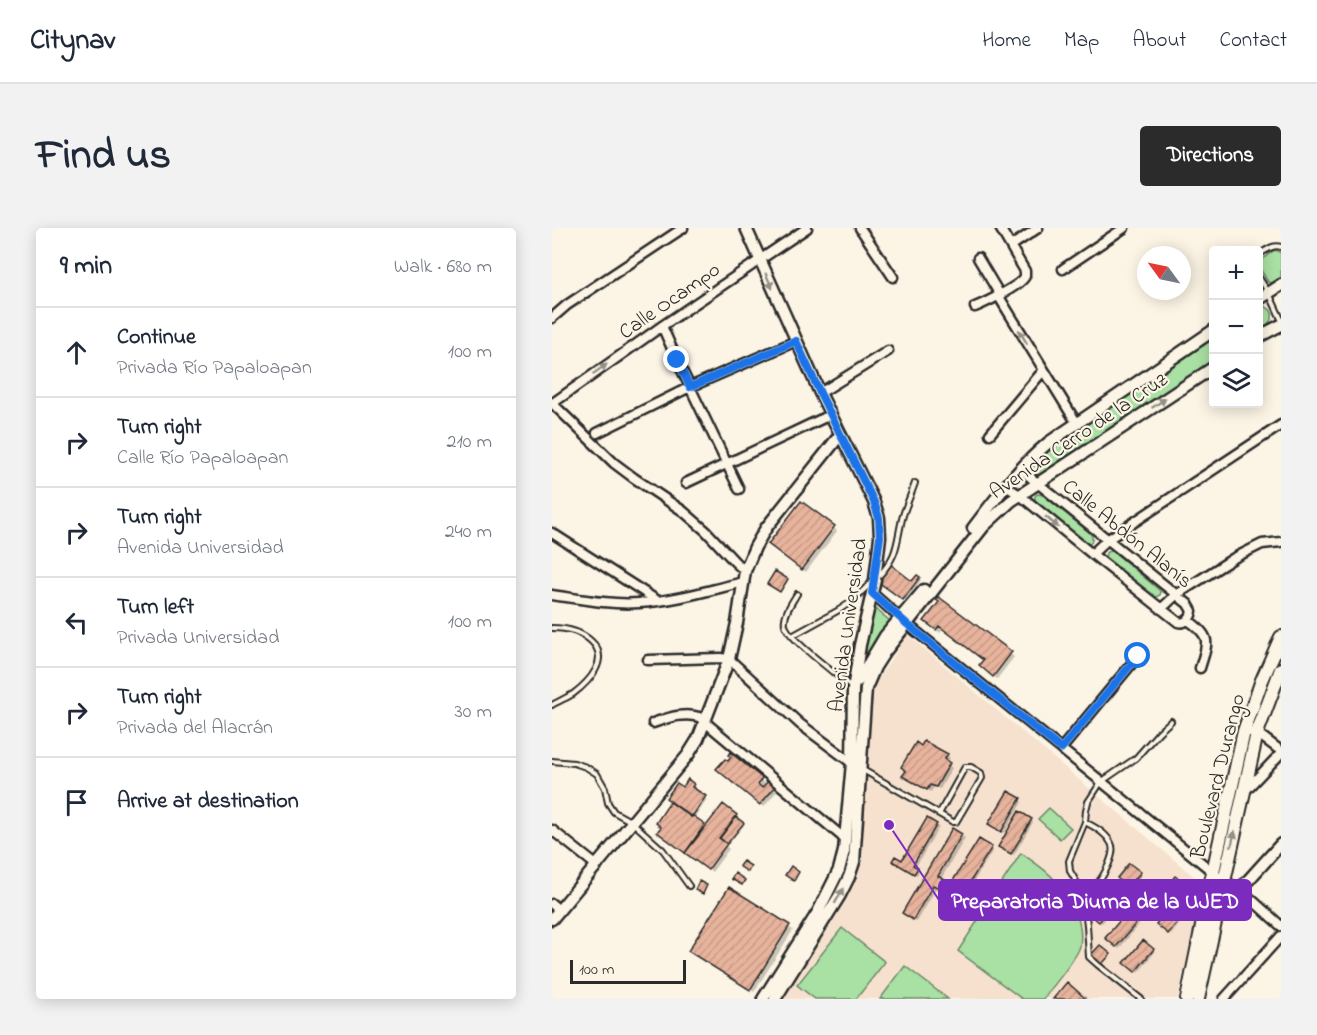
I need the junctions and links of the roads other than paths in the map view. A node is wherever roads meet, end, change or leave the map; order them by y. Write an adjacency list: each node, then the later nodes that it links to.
1 (683, 228): 21 (street)
2 (746, 228): 12 (street, Avenida Universidad)
3 (807, 228): 12 (street, Calle Ocampo)
4 (860, 228): 14 (street)
5 (1000, 228): 8 (street)
6 (1038, 228): 8 (street)
7 (1124, 228): 13 (street)
8 (1011, 246): 18 (street)
9 (1281, 248): 10 (lane)
10 (1263, 252)
11 (978, 258): 18 (street)
12 (760, 260): 24 (street, Calle Ocampo); 27 (street, Avenida Universidad, one-way to 27)
13 (1063, 269)
14 (894, 277)
15 (1263, 283): 17 (lane)
16 (1281, 285): 17 (street)
17 (1269, 292): 19 (street); 22 (lane)
18 (1000, 295): 20 (street); 30 (street, one-way to 18)
19 (1263, 296)
20 (975, 307)
21 (552, 318)
22 (1281, 319)
23 (1281, 325): 26 (street)
24 (662, 326): 31 (street); 33 (street, Calle Ocampo, one-way to 24)
25 (1209, 333): 35 (street, Avenida Cerro de la Cruz)
26 (1263, 334)
27 (796, 341): 31 (street); 32 (street, Avenida Universidad)
28 (888, 351): 32 (street)
29 (1209, 370): 44 (street, Avenida Cerro de la Cruz, one-way to 29)
30 (1043, 371): 35 (street); 38 (street)
31 (690, 387): 37 (street); 40 (street)
32 (820, 393): 34 (street, Avenida Universidad)
33 (552, 403): 52 (street)
34 (830, 415): 39 (street, Avenida Universidad); 40 (street)
35 (1076, 422): 41 (street, Avenida Cerro de la Cruz)
36 (1281, 425): 49 (street)
37 (597, 433)
38 (990, 434)
39 (840, 435): 52 (street); 53 (street, Avenida Universidad)
40 (727, 464): 42 (street); 46 (street)
41 (1020, 469): 44 (street, Calle Abdón Alanís); 45 (street, Avenida Cerro de la Cruz)
42 (686, 483)
43 (915, 483): 53 (lane)
44 (1038, 484): 47 (street, Avenida Cerro de la Cruz); 49 (street, Calle Abdón Alanís)
45 (1006, 486): 47 (street, Calle Abdón Alanís); 61 (street, Avenida Cerro de la Cruz)
46 (739, 489)
47 (1021, 496): 51 (street, Calle Abdón Alanís, one-way to 51); 61 (street, Avenida Cerro de la Cruz)
48 (552, 533): 58 (street)
49 (1107, 540): 51 (street); 57 (street, Calle Abdón Alanís)
50 (1281, 542): 57 (street)
51 (1092, 554): 59 (street, Calle Abdón Alanís)
52 (744, 576): 58 (street); 66 (street)
53 (875, 580): 54 (street, Avenida Universidad); 63 (lane)
54 (872, 593): 61 (street); 71 (street, Avenida Universidad)
55 (796, 594): 63 (lane)
56 (552, 595): 58 (street)
57 (1176, 595): 59 (street); 60 (street, Calle Abdón Alanís)
58 (658, 601)
59 (1161, 609): 60 (street, Calle Abdón Alanís)
60 (1188, 620): 68 (street)
61 (904, 621): 70 (street, Avenida Cerro de la Cruz); 71 (street, Avenida Cerro de la Cruz); 77 (street)
62 (552, 628): 72 (lane)
63 (792, 636): 71 (lane)
64 (1281, 637): 76 (main road, Boulevard Durango)
65 (1138, 656): 77 (street)
66 (729, 659): 67 (street); 74 (street); 80 (street)
67 (648, 660)
68 (1200, 668)
69 (1281, 669): 76 (main road, Boulevard Durango)
70 (866, 688): 80 (street, Avenida Universidad)
71 (853, 690): 80 (street, Avenida Universidad)
72 (552, 705)
73 (1171, 721): 81 (lane)
74 (705, 722): 75 (street); 84 (street); 87 (street)
75 (653, 723)
76 (1251, 732): 78 (street); 82 (main road, Boulevard Durango); 90 (main road, Boulevard Durango)
77 (1061, 749): 81 (street)
78 (1281, 752): 82 (street)
79 (552, 761): 84 (lane)
80 (856, 765): 83 (lane); 87 (street, Avenida Universidad); 100 (street, Avenida Universidad, one-way to 80)
81 (1101, 782): 85 (lane); 90 (street)
82 (1244, 793): 91 (main road, Boulevard Durango, one-way to 82)
83 (939, 814): 83 (lane)
84 (632, 822): 89 (street); 92 (lane)
85 (1085, 822): 94 (lane); 94 (lane)
86 (552, 830): 89 (street)
87 (845, 839): 100 (street, Avenida Universidad)
88 (1281, 844): 93 (street)
89 (596, 866): 95 (street)
90 (1213, 872): 91 (street); 97 (main road, Boulevard Durango)
91 (1223, 881): 93 (street); 96 (main road, Boulevard Durango)
92 (688, 886)
93 (1240, 889): 96 (street); 98 (street)
94 (1083, 893): 102 (lane)
95 (554, 911)
96 (1215, 918): 97 (street); 104 (main road, Boulevard Durango)
97 (1202, 926): 103 (main road, Boulevard Durango)
98 (1281, 927)
99 (1281, 936): 105 (street)
100 (776, 995): 101 (street, Avenida Universidad)
101 (763, 999)
102 (1141, 999)
103 (1187, 999)
104 (1198, 999)
105 (1224, 999)

